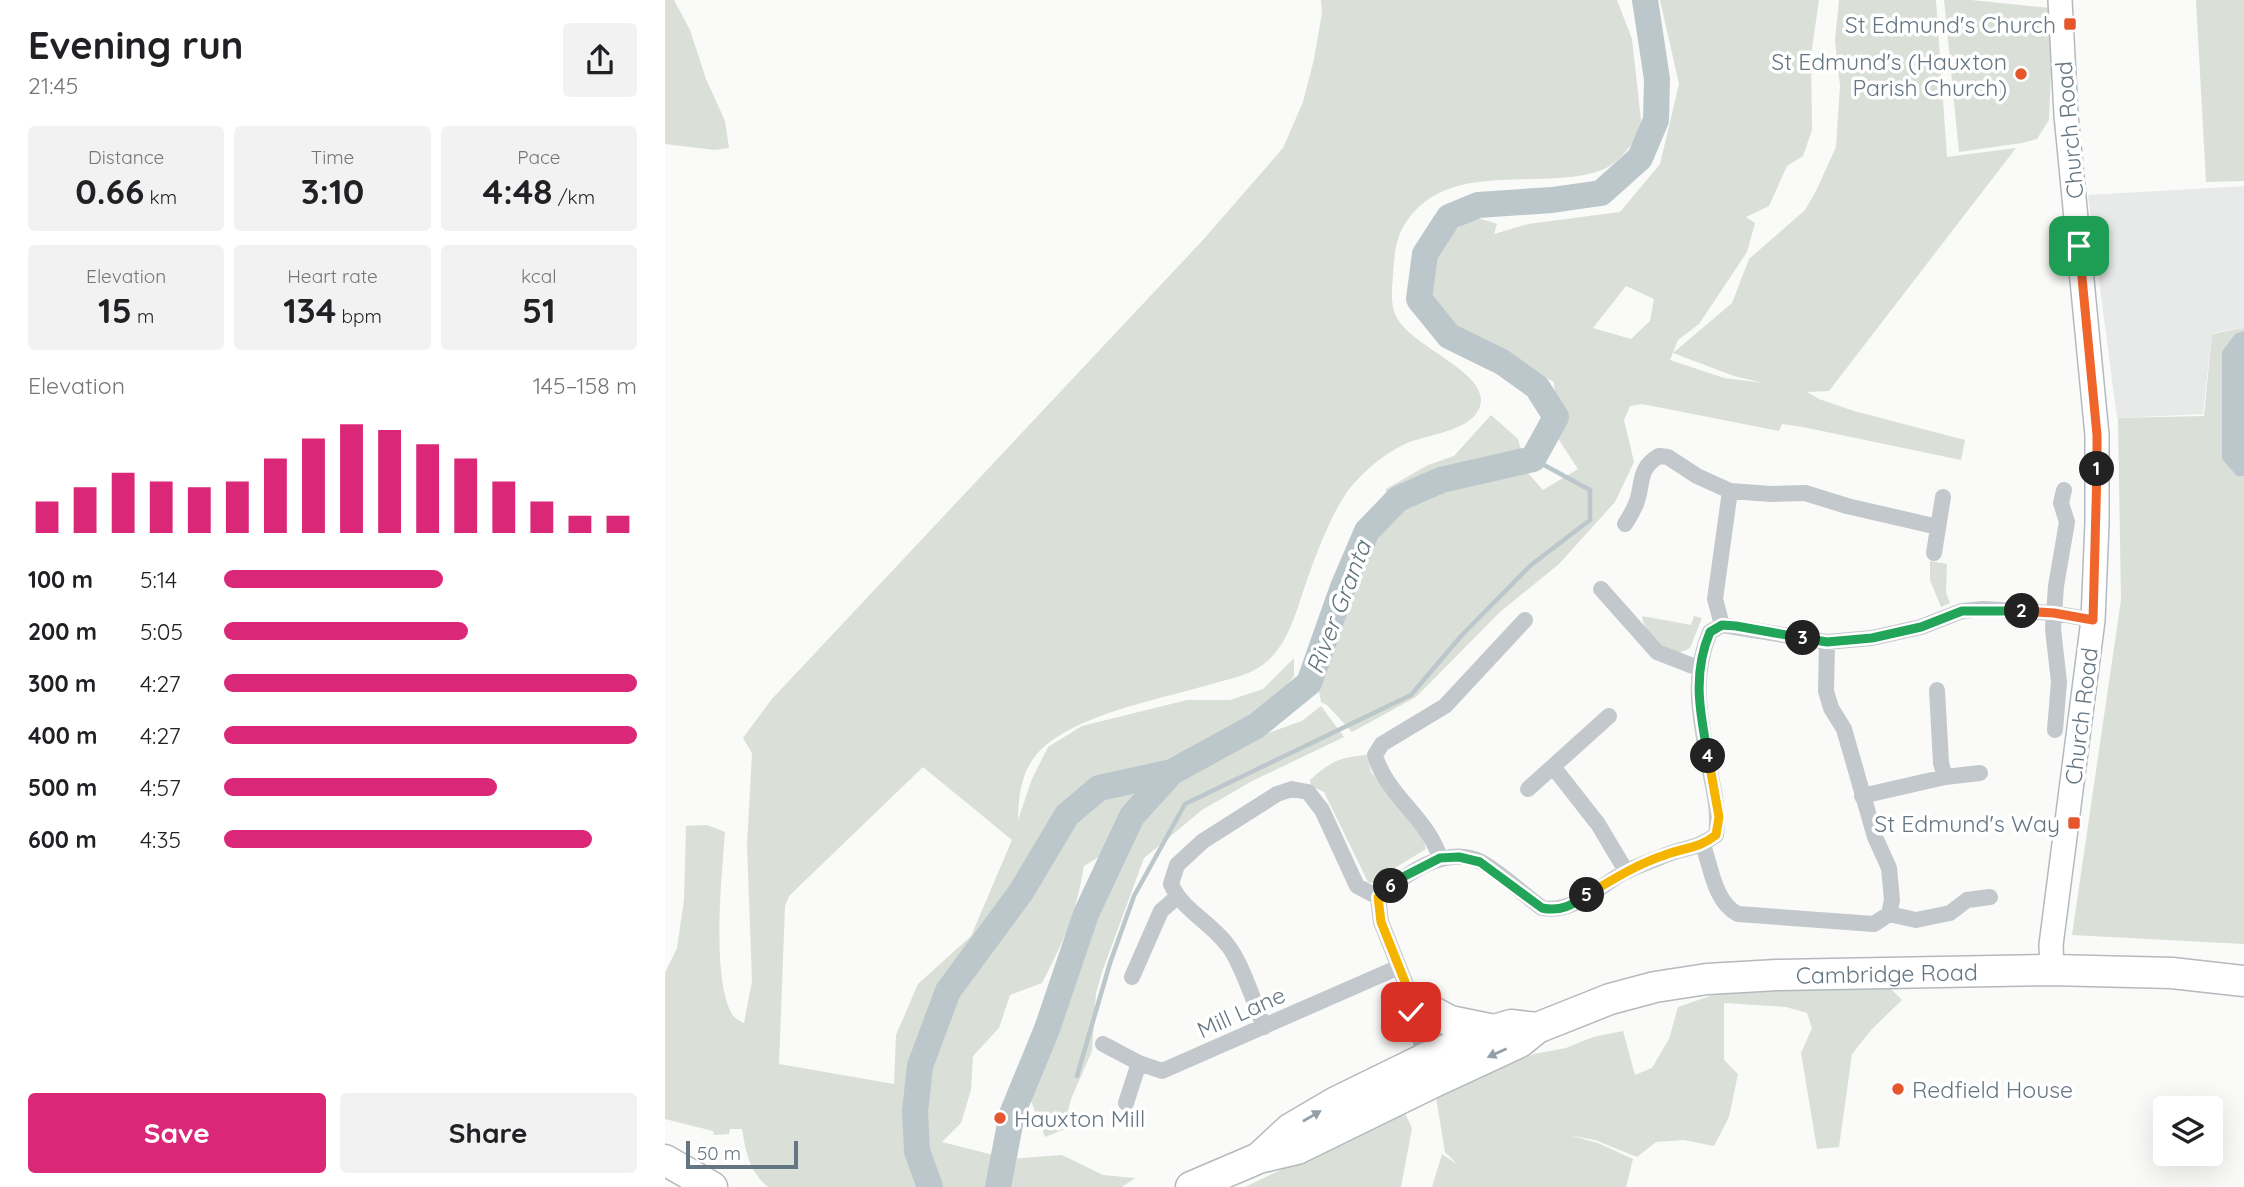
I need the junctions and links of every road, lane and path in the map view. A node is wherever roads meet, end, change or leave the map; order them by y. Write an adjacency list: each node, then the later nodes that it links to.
1 (2060, 0): 11 (street, Church Road)
2 (2064, 490): 9 (street)
3 (1730, 491): 5 (street); 6 (street); 12 (street)
4 (1943, 497): 6 (street)
5 (1625, 524)
6 (1938, 527): 7 (street)
7 (1934, 553)
8 (1601, 589): 14 (street)
9 (2054, 613): 11 (street); 13 (street); 17 (street)
10 (1524, 620): 24 (street)
11 (2093, 620): 31 (street, Church Road)
12 (1722, 625): 13 (street); 14 (street)
13 (1827, 642): 22 (street)
14 (1698, 668): 23 (street)
15 (1937, 690): 20 (street)
16 (1609, 716): 18 (street)
17 (2055, 730)
18 (1554, 768): 21 (street); 25 (street)
19 (1980, 773): 20 (street)
20 (1945, 777): 22 (street)
21 (1528, 789)
22 (1862, 796): 29 (street)
23 (1703, 845): 25 (street); 29 (street)
24 (1440, 858): 25 (street); 27 (street)
25 (1626, 871)
26 (1177, 897): 27 (street); 32 (street); 34 (street)
27 (1378, 897): 30 (street)
28 (1990, 897): 29 (street)
29 (1889, 914)
30 (1399, 967): 34 (street, Mill Lane); 37 (street)
31 (2052, 970): 33 (highway, Cambridge Road); 35 (highway, Cambridge Road)
32 (1132, 976)
33 (2244, 981)
34 (1264, 1027): 39 (street, Mill Lane)
35 (1537, 1028): 36 (highway, Cambridge Road); 37 (highway, Cambridge Road, one-way to 37)
36 (1494, 1030): 37 (highway, Cambridge Road); 37 (highway)
37 (1433, 1042): 43 (highway, Cambridge Road)
38 (1103, 1044): 39 (street)
39 (1139, 1063): 40 (street)
40 (1126, 1103)
41 (665, 1160): 42 (highway)
42 (712, 1187)
43 (1191, 1187)

